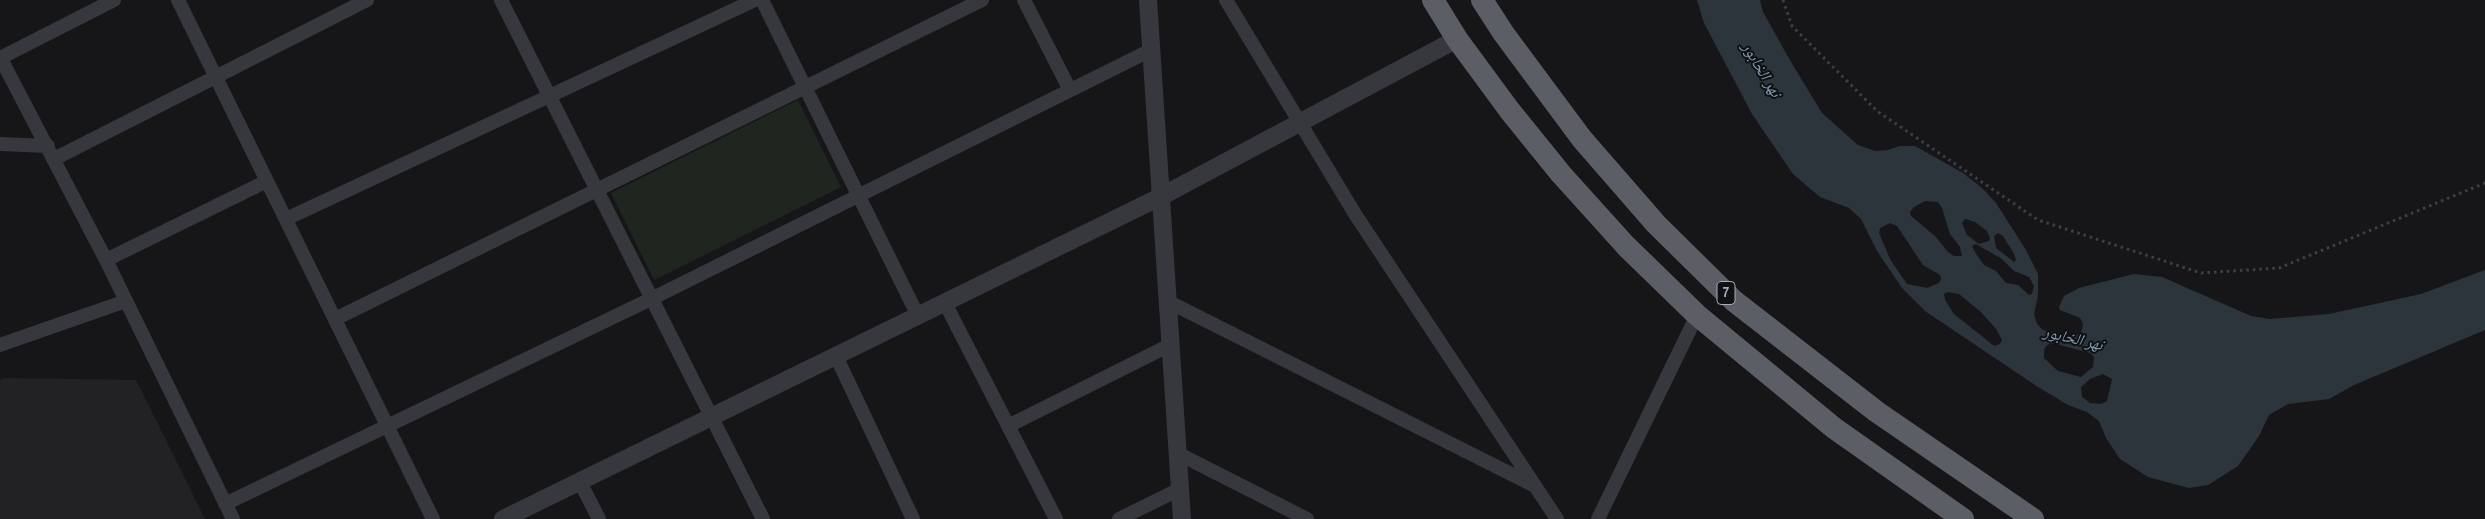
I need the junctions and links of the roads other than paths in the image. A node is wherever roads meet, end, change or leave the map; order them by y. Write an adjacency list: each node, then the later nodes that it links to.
1 (114, 0): 15 (street)
2 (178, 0): 16 (street)
3 (367, 0): 16 (street)
4 (501, 0): 19 (street)
5 (755, 0): 19 (street)
6 (762, 0): 17 (street)
7 (982, 0): 17 (street)
8 (1024, 0): 18 (street)
9 (1148, 0): 14 (street)
10 (1226, 0): 20 (street)
11 (1433, 0): 13 (highway, 7)
12 (1482, 0): 60 (highway, 7)
13 (1457, 39): 20 (street); 33 (highway, 7)
14 (1151, 50): 18 (street); 26 (street)
15 (0, 57): 22 (street)
16 (216, 77): 22 (street); 23 (street)
17 (805, 87): 24 (street); 25 (street)
18 (1070, 90): 25 (street)
19 (550, 97): 24 (street); 27 (street)
20 (1299, 123): 26 (street); 44 (street)
21 (0, 144): 22 (street)
22 (51, 152): 28 (street)
23 (267, 181): 27 (street); 28 (street)
24 (598, 189): 29 (street); 35 (street)
25 (858, 196): 29 (street); 34 (street)
26 (1160, 197): 31 (street); 32 (street)
27 (286, 219): 35 (street)
28 (106, 260): 30 (street)
29 (653, 298): 39 (street); 40 (street)
30 (126, 301): 36 (street); 46 (street)
31 (1167, 301): 37 (street); 44 (street)
32 (945, 303): 34 (street); 41 (street)
33 (1697, 315): 58 (street); 59 (highway, 7)
34 (918, 316): 38 (street)
35 (335, 319): 40 (street)
36 (0, 345)
37 (1170, 345): 41 (street); 42 (street)
38 (836, 356): 39 (street); 52 (street)
39 (713, 416): 43 (street); 51 (street)
40 (387, 426): 46 (street); 48 (street)
41 (1008, 426): 53 (street)
42 (1177, 453): 45 (street); 56 (street)
43 (580, 482): 49 (street); 50 (street)
44 (1537, 487): 57 (street)
45 (1180, 489): 54 (street); 55 (street)
46 (225, 504): 47 (street)
47 (233, 519)
48 (433, 519)
49 (503, 519)
50 (599, 519)
51 (763, 519)
52 (913, 519)
53 (1056, 519)
54 (1119, 519)
55 (1182, 519)
56 (1307, 519)
57 (1556, 519)
58 (1598, 519)
59 (1963, 519)
60 (2033, 519)

